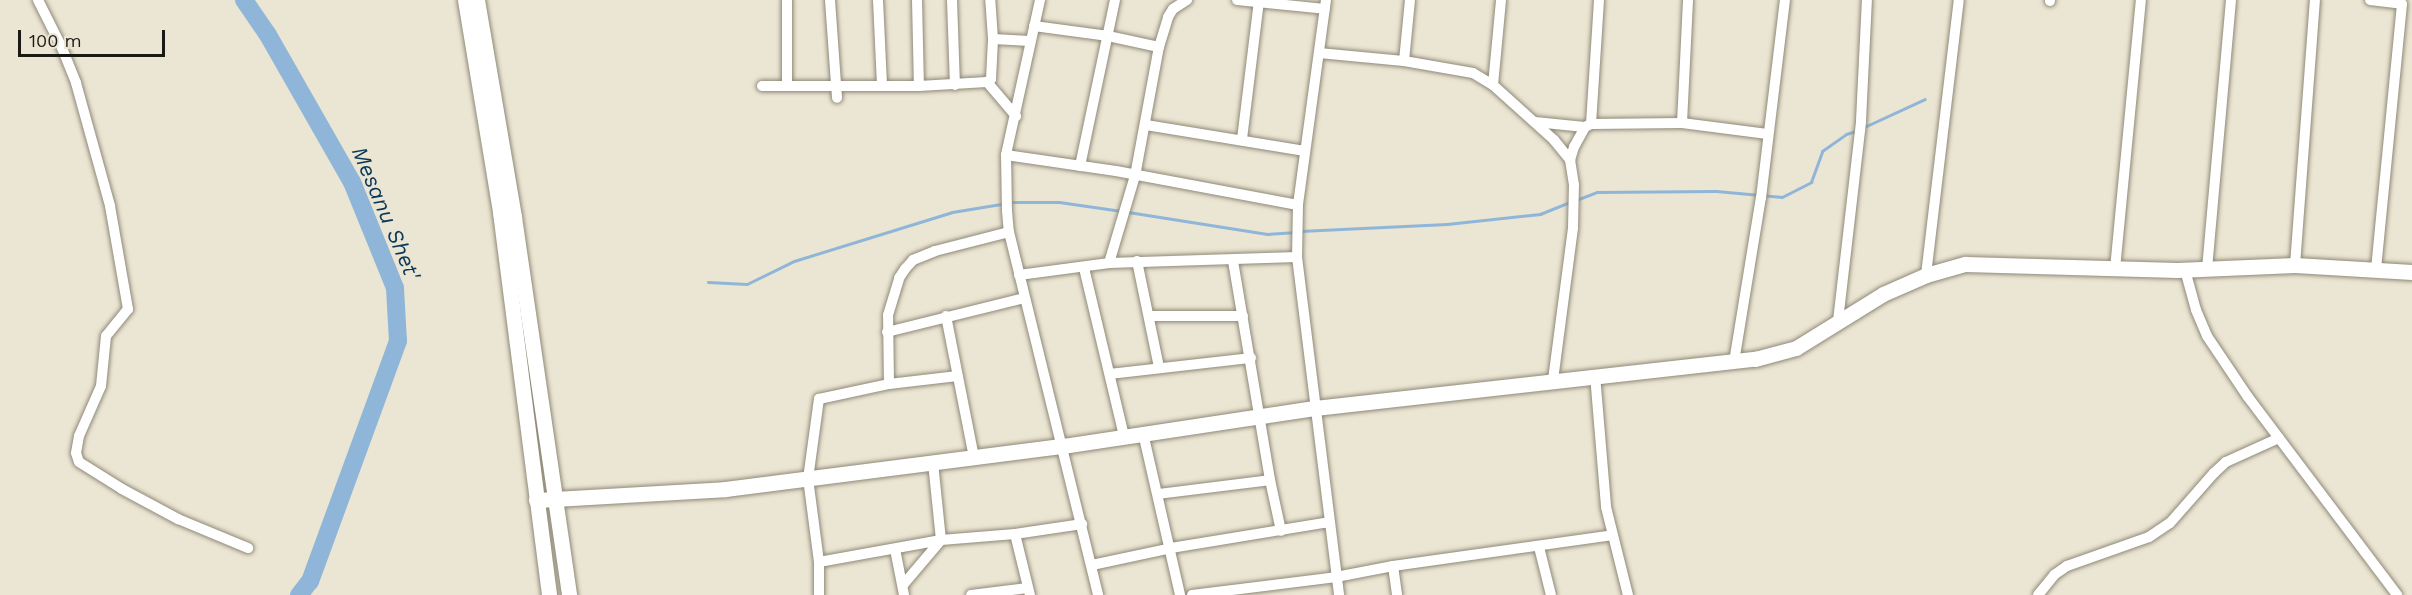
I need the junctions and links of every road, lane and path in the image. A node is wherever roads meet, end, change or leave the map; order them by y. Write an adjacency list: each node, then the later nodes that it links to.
1 (38, 0): 105 (street)
2 (465, 0): 55 (street)
3 (477, 0): 55 (street)
4 (787, 0): 35 (street)
5 (830, 0): 36 (street)
6 (878, 0): 40 (street)
7 (917, 0): 41 (street)
8 (951, 0): 37 (street)
9 (990, 0): 29 (street)
10 (1040, 0): 27 (street)
11 (1115, 0): 28 (street)
12 (1187, 0): 31 (street)
13 (1238, 0): 25 (street)
14 (1410, 0): 33 (street)
15 (1501, 0): 38 (street)
16 (1599, 0): 47 (street)
17 (1688, 0): 45 (street)
18 (1785, 0): 48 (street)
19 (1867, 0): 75 (street)
20 (1959, 0): 70 (street)
21 (2142, 0): 64 (street)
22 (2231, 0): 65 (street)
23 (2315, 0): 62 (street)
24 (2370, 0): 66 (street)
25 (1259, 2): 26 (street); 49 (street)
26 (1325, 5): 32 (street)
27 (1034, 26): 28 (street); 30 (street)
28 (1108, 36): 31 (street); 53 (street)
29 (993, 39): 30 (street); 34 (street)
30 (1030, 41): 43 (street)
31 (1159, 47): 46 (street)
32 (1319, 52): 33 (street); 50 (street)
33 (1404, 61): 38 (street)
34 (987, 82): 37 (street); 43 (street)
35 (787, 85): 36 (street); 39 (street)
36 (836, 85): 40 (street); 42 (street)
37 (955, 85): 41 (street)
38 (1493, 85): 44 (street)
39 (762, 86)
40 (882, 86): 41 (street)
41 (919, 86)
42 (837, 98)
43 (1016, 116): 51 (street)
44 (1534, 122): 47 (street); 52 (street)
45 (1682, 123): 47 (street); 48 (street)
46 (1146, 125): 49 (street); 54 (street)
47 (1588, 125): 52 (street)
48 (1767, 134): 78 (street)
49 (1242, 139): 50 (street)
50 (1305, 151): 56 (street)
51 (1006, 155): 53 (street); 57 (street)
52 (1570, 160): 83 (street)
53 (1080, 166): 54 (street)
54 (1135, 176): 56 (street); 61 (street)
55 (502, 181): 96 (street); 97 (street)
56 (1298, 205): 58 (street)
57 (1009, 232): 69 (street); 76 (street)
58 (1297, 257): 60 (street); 85 (street)
59 (1137, 261): 60 (street); 61 (street); 73 (street)
60 (1233, 261): 74 (street)
61 (1108, 263): 63 (street)
62 (2295, 265): 65 (street); 66 (street)
63 (1084, 268): 69 (street); 80 (street)
64 (2115, 269): 67 (street); 70 (street)
65 (2207, 269): 67 (street)
66 (2376, 269): 68 (street)
67 (2185, 270): 89 (street)
68 (2412, 272)
69 (1019, 275): 71 (street)
70 (1926, 275): 75 (street)
71 (1024, 298): 72 (street); 90 (street)
72 (946, 316): 76 (street); 82 (street)
73 (1150, 316): 74 (street); 79 (street)
74 (1243, 316): 77 (street)
75 (1838, 321): 78 (street)
76 (887, 332): 84 (street)
77 (1251, 358): 79 (street); 86 (street)
78 (1734, 362): 81 (street)
79 (1159, 367): 80 (street)
80 (1110, 374): 88 (street)
81 (1595, 375): 83 (street); 102 (street)
82 (958, 376): 84 (street); 91 (street)
83 (1553, 380): 85 (street)
84 (889, 384): 93 (street)
85 (1315, 408): 86 (street); 98 (street)
86 (1260, 417): 87 (street); 94 (street)
87 (1143, 433): 88 (street); 95 (street)
88 (1124, 436): 90 (street)
89 (2279, 438): 128 (street); 129 (street)
90 (1063, 446): 91 (street); 99 (street)
91 (974, 457): 92 (street)
92 (933, 462): 93 (street); 103 (street)
93 (808, 479): 96 (street); 108 (street)
94 (1270, 480): 95 (street); 100 (street)
95 (1158, 494): 106 (street)
96 (556, 499): 97 (street); 117 (street)
97 (536, 500): 116 (street)
98 (1329, 522): 100 (street); 111 (street)
99 (1082, 524): 101 (street); 109 (street)
100 (1281, 531): 106 (street)
101 (1015, 534): 103 (street); 114 (street)
102 (1613, 535): 104 (street); 127 (street)
103 (941, 540): 107 (street); 113 (street)
104 (1539, 547): 110 (street); 126 (street)
105 (248, 548)
106 (1171, 548): 109 (street); 121 (street)
107 (895, 549): 108 (street); 113 (street)
108 (819, 562): 118 (street)
109 (1092, 565): 120 (street)
110 (1393, 566): 111 (street); 125 (street)
111 (1336, 577): 112 (street); 124 (street)
112 (1284, 583): 115 (street); 123 (street)
113 (904, 590)
114 (1029, 592): 119 (street)
115 (1228, 592): 122 (street)
116 (549, 595)
117 (568, 595)
118 (819, 595)
119 (971, 595)
120 (1098, 595)
121 (1180, 595)
122 (1192, 595)
123 (1286, 595)
124 (1339, 595)
125 (1397, 595)
126 (1551, 595)
127 (1628, 595)
128 (2038, 595)
129 (2397, 595)

